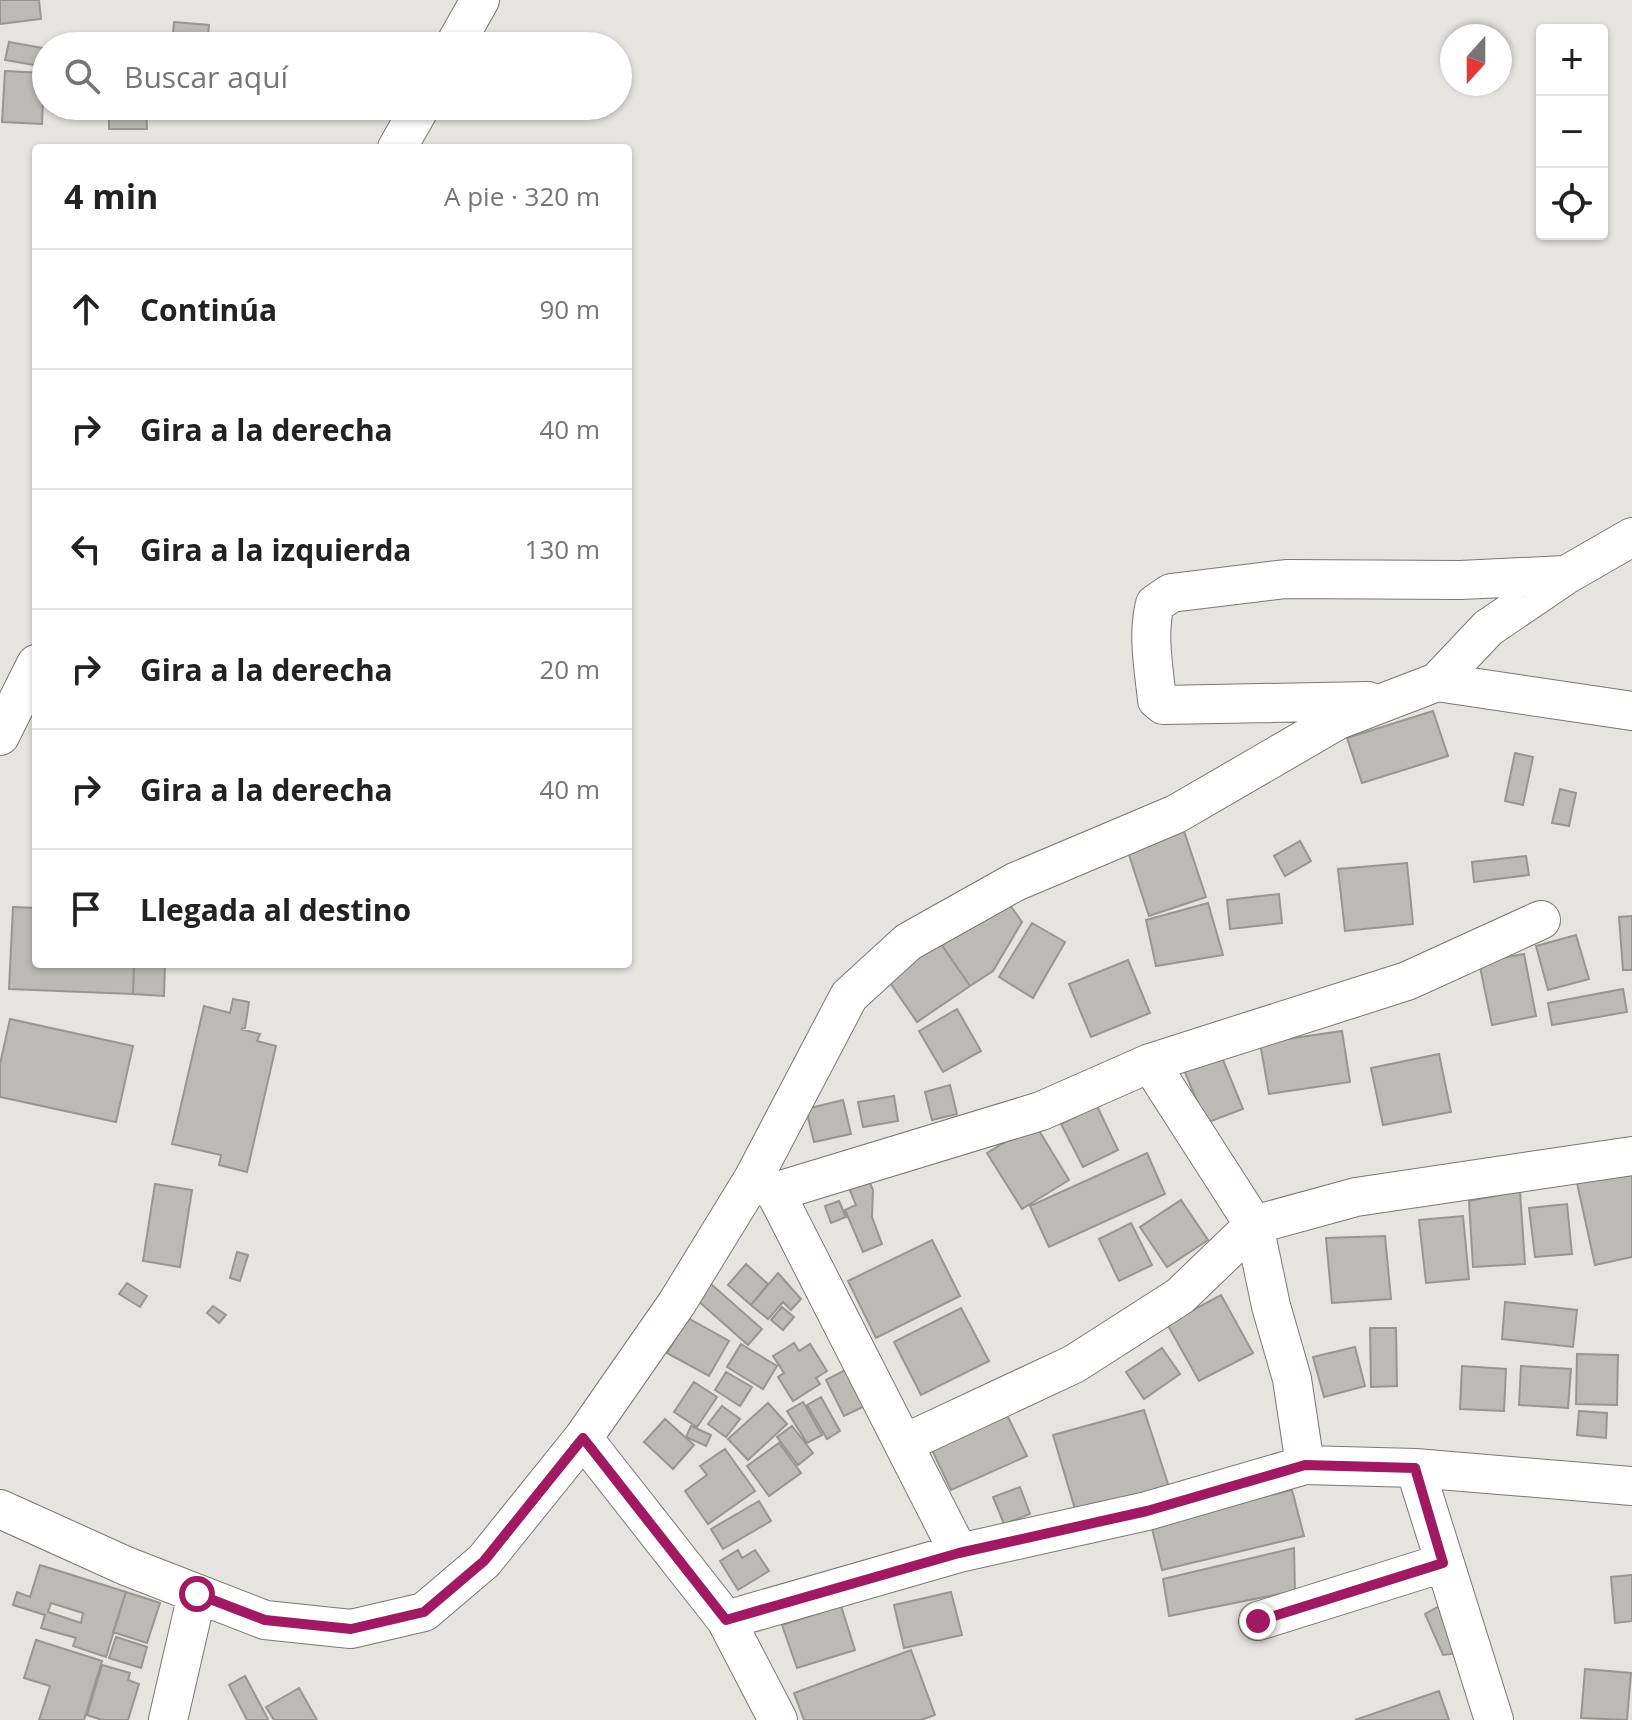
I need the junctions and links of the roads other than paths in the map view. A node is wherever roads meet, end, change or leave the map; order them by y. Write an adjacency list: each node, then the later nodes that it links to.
1 (480, 0): 2 (street)
2 (462, 32)
3 (413, 120): 4 (street)
4 (399, 144)
5 (1632, 537): 6 (street)
6 (1566, 575): 8 (street); 9 (street)
7 (32, 672): 11 (street)
8 (1437, 682): 9 (street); 10 (street)
9 (1388, 700): 15 (street)
10 (1632, 711)
11 (0, 736)
12 (1541, 920): 13 (street)
13 (1150, 1063): 15 (street); 16 (street)
14 (1632, 1156): 16 (street)
15 (764, 1186): 17 (street); 18 (street)
16 (1254, 1225): 18 (street); 19 (street)
17 (583, 1438): 25 (street); 26 (street)
18 (905, 1443): 23 (street)
19 (1305, 1465): 20 (street); 23 (street)
20 (1415, 1468): 21 (street); 24 (street)
21 (1632, 1486)
22 (0, 1509): 25 (street)
23 (959, 1553): 26 (street)
24 (1443, 1563): 27 (street); 30 (street)
25 (197, 1594): 28 (street)
26 (726, 1620): 29 (street)
27 (1258, 1621)
28 (168, 1720)
29 (778, 1720)
30 (1494, 1720)

